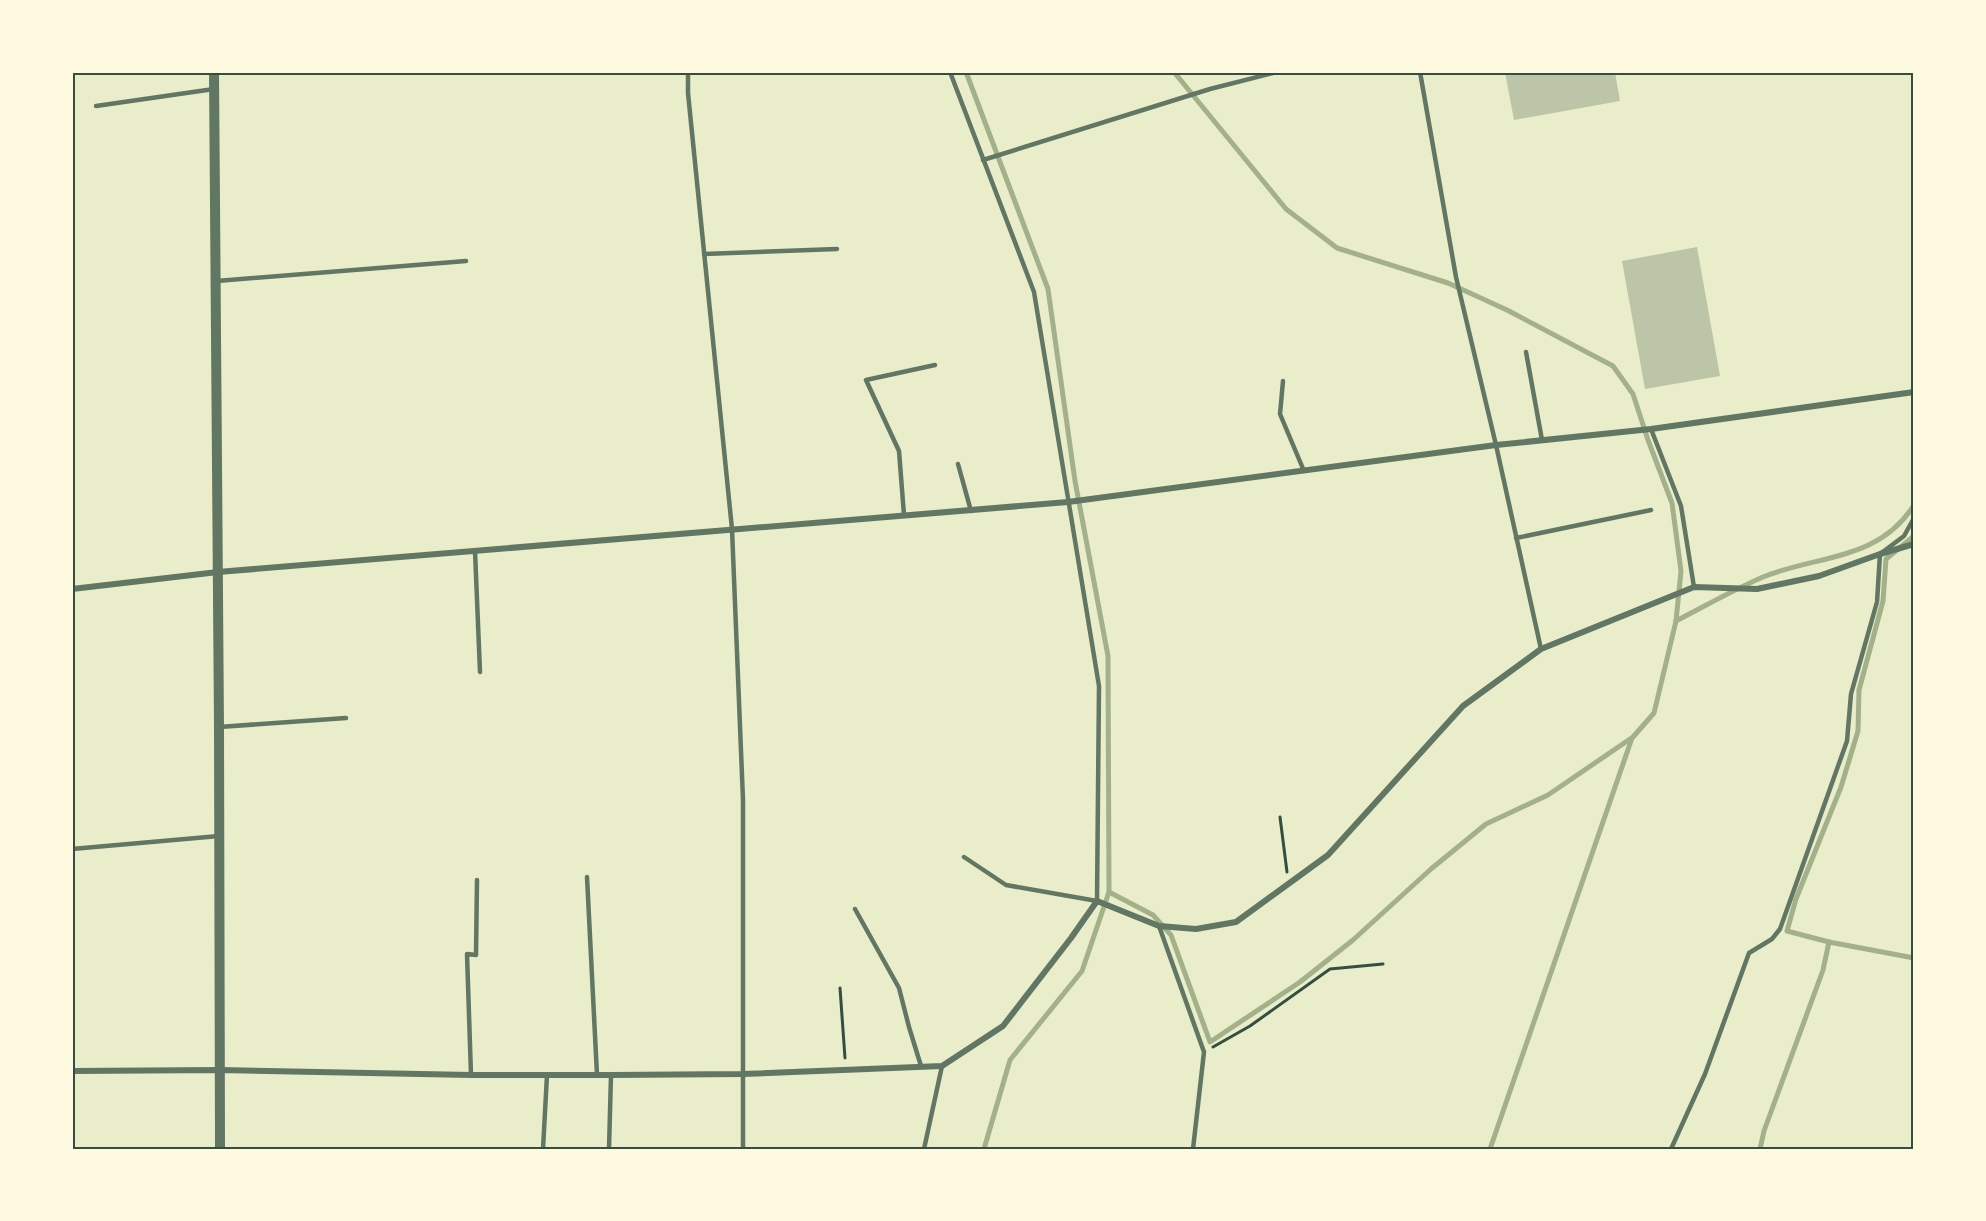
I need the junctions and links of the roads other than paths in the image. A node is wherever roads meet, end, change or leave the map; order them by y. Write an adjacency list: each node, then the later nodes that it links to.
1 (214, 72): 6 (street)
2 (688, 72): 10 (lane)
3 (950, 72): 8 (lane)
4 (1277, 72): 8 (lane)
5 (1420, 72): 19 (lane)
6 (214, 89): 7 (lane); 12 (street)
7 (96, 106)
8 (983, 160): 22 (lane)
9 (837, 249): 10 (lane)
10 (704, 254): 27 (lane)
11 (466, 261): 12 (lane)
12 (214, 281): 32 (street)
13 (1526, 352): 18 (lane)
14 (935, 365): 25 (lane)
15 (1283, 381): 21 (lane)
16 (1914, 392): 17 (street)
17 (1651, 429): 18 (street); 33 (lane)
18 (1542, 440): 19 (street)
19 (1497, 445): 21 (street); 28 (lane)
20 (958, 464): 24 (lane)
21 (1304, 471): 22 (street)
22 (1068, 502): 24 (street); 44 (lane)
23 (1651, 510): 28 (lane)
24 (971, 511): 25 (street)
25 (904, 515): 27 (street)
26 (1914, 518): 31 (lane)
27 (732, 529): 30 (street); 51 (lane)
28 (1516, 538): 35 (lane)
29 (1914, 544): 31 (street)
30 (475, 551): 32 (street); 36 (lane)
31 (1880, 554): 33 (street); 62 (lane)
32 (218, 572): 34 (street); 38 (street)
33 (1694, 587): 35 (street)
34 (72, 589)
35 (1541, 649): 46 (street)
36 (480, 672)
37 (345, 718): 38 (lane)
38 (219, 727): 39 (street)
39 (219, 836): 40 (lane); 49 (street)
40 (72, 849)
41 (964, 857): 44 (lane)
42 (587, 877): 54 (lane)
43 (477, 880): 52 (lane)
44 (1097, 901): 46 (street); 48 (street)
45 (855, 909): 47 (lane)
46 (1159, 926): 56 (lane)
47 (921, 1066): 48 (street); 51 (street)
48 (942, 1066): 61 (lane)
49 (220, 1070): 50 (street); 52 (street); 57 (street)
50 (72, 1071)
51 (743, 1074): 55 (street); 60 (lane)
52 (471, 1075): 53 (street)
53 (547, 1075): 54 (street); 58 (lane)
54 (597, 1075): 55 (street)
55 (611, 1075): 59 (lane)
56 (1193, 1148)
57 (220, 1149)
58 (543, 1149)
59 (609, 1149)
60 (742, 1149)
61 (924, 1149)
62 (1671, 1149)

